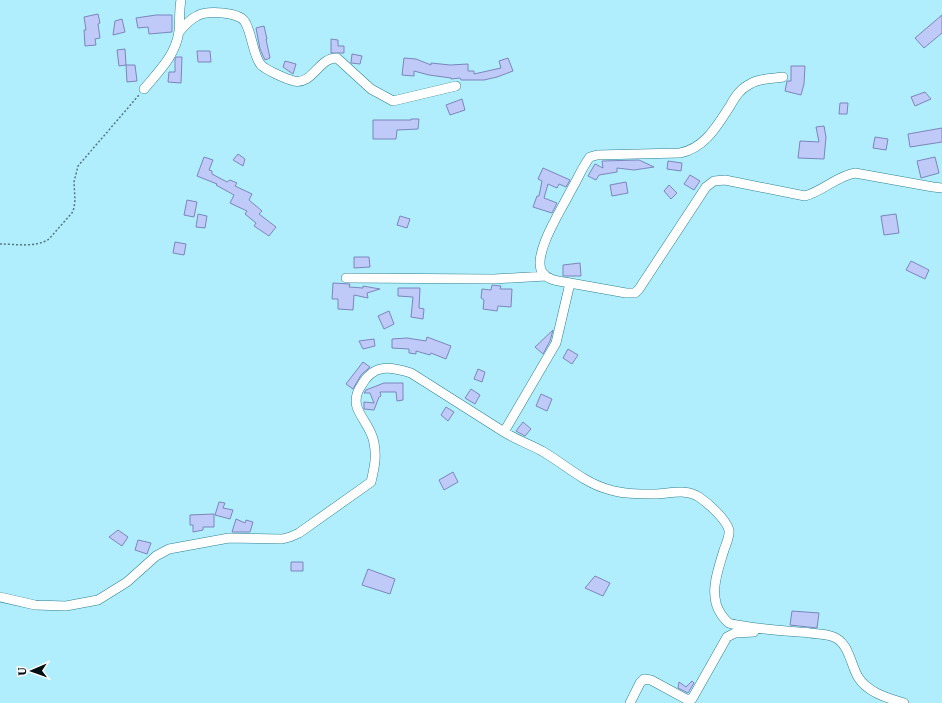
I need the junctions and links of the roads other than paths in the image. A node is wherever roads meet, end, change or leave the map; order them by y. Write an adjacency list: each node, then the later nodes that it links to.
1 (181, 0): 2 (street)
2 (179, 32): 4 (street); 5 (street)
3 (783, 78): 7 (street)
4 (456, 86)
5 (144, 88)
6 (942, 188): 9 (street)
7 (546, 276): 8 (street); 9 (street)
8 (346, 278)
9 (570, 283): 10 (street)
10 (504, 432): 11 (street); 12 (street)
11 (0, 597)
12 (795, 631): 13 (street); 14 (street)
13 (630, 703)
14 (904, 703)

